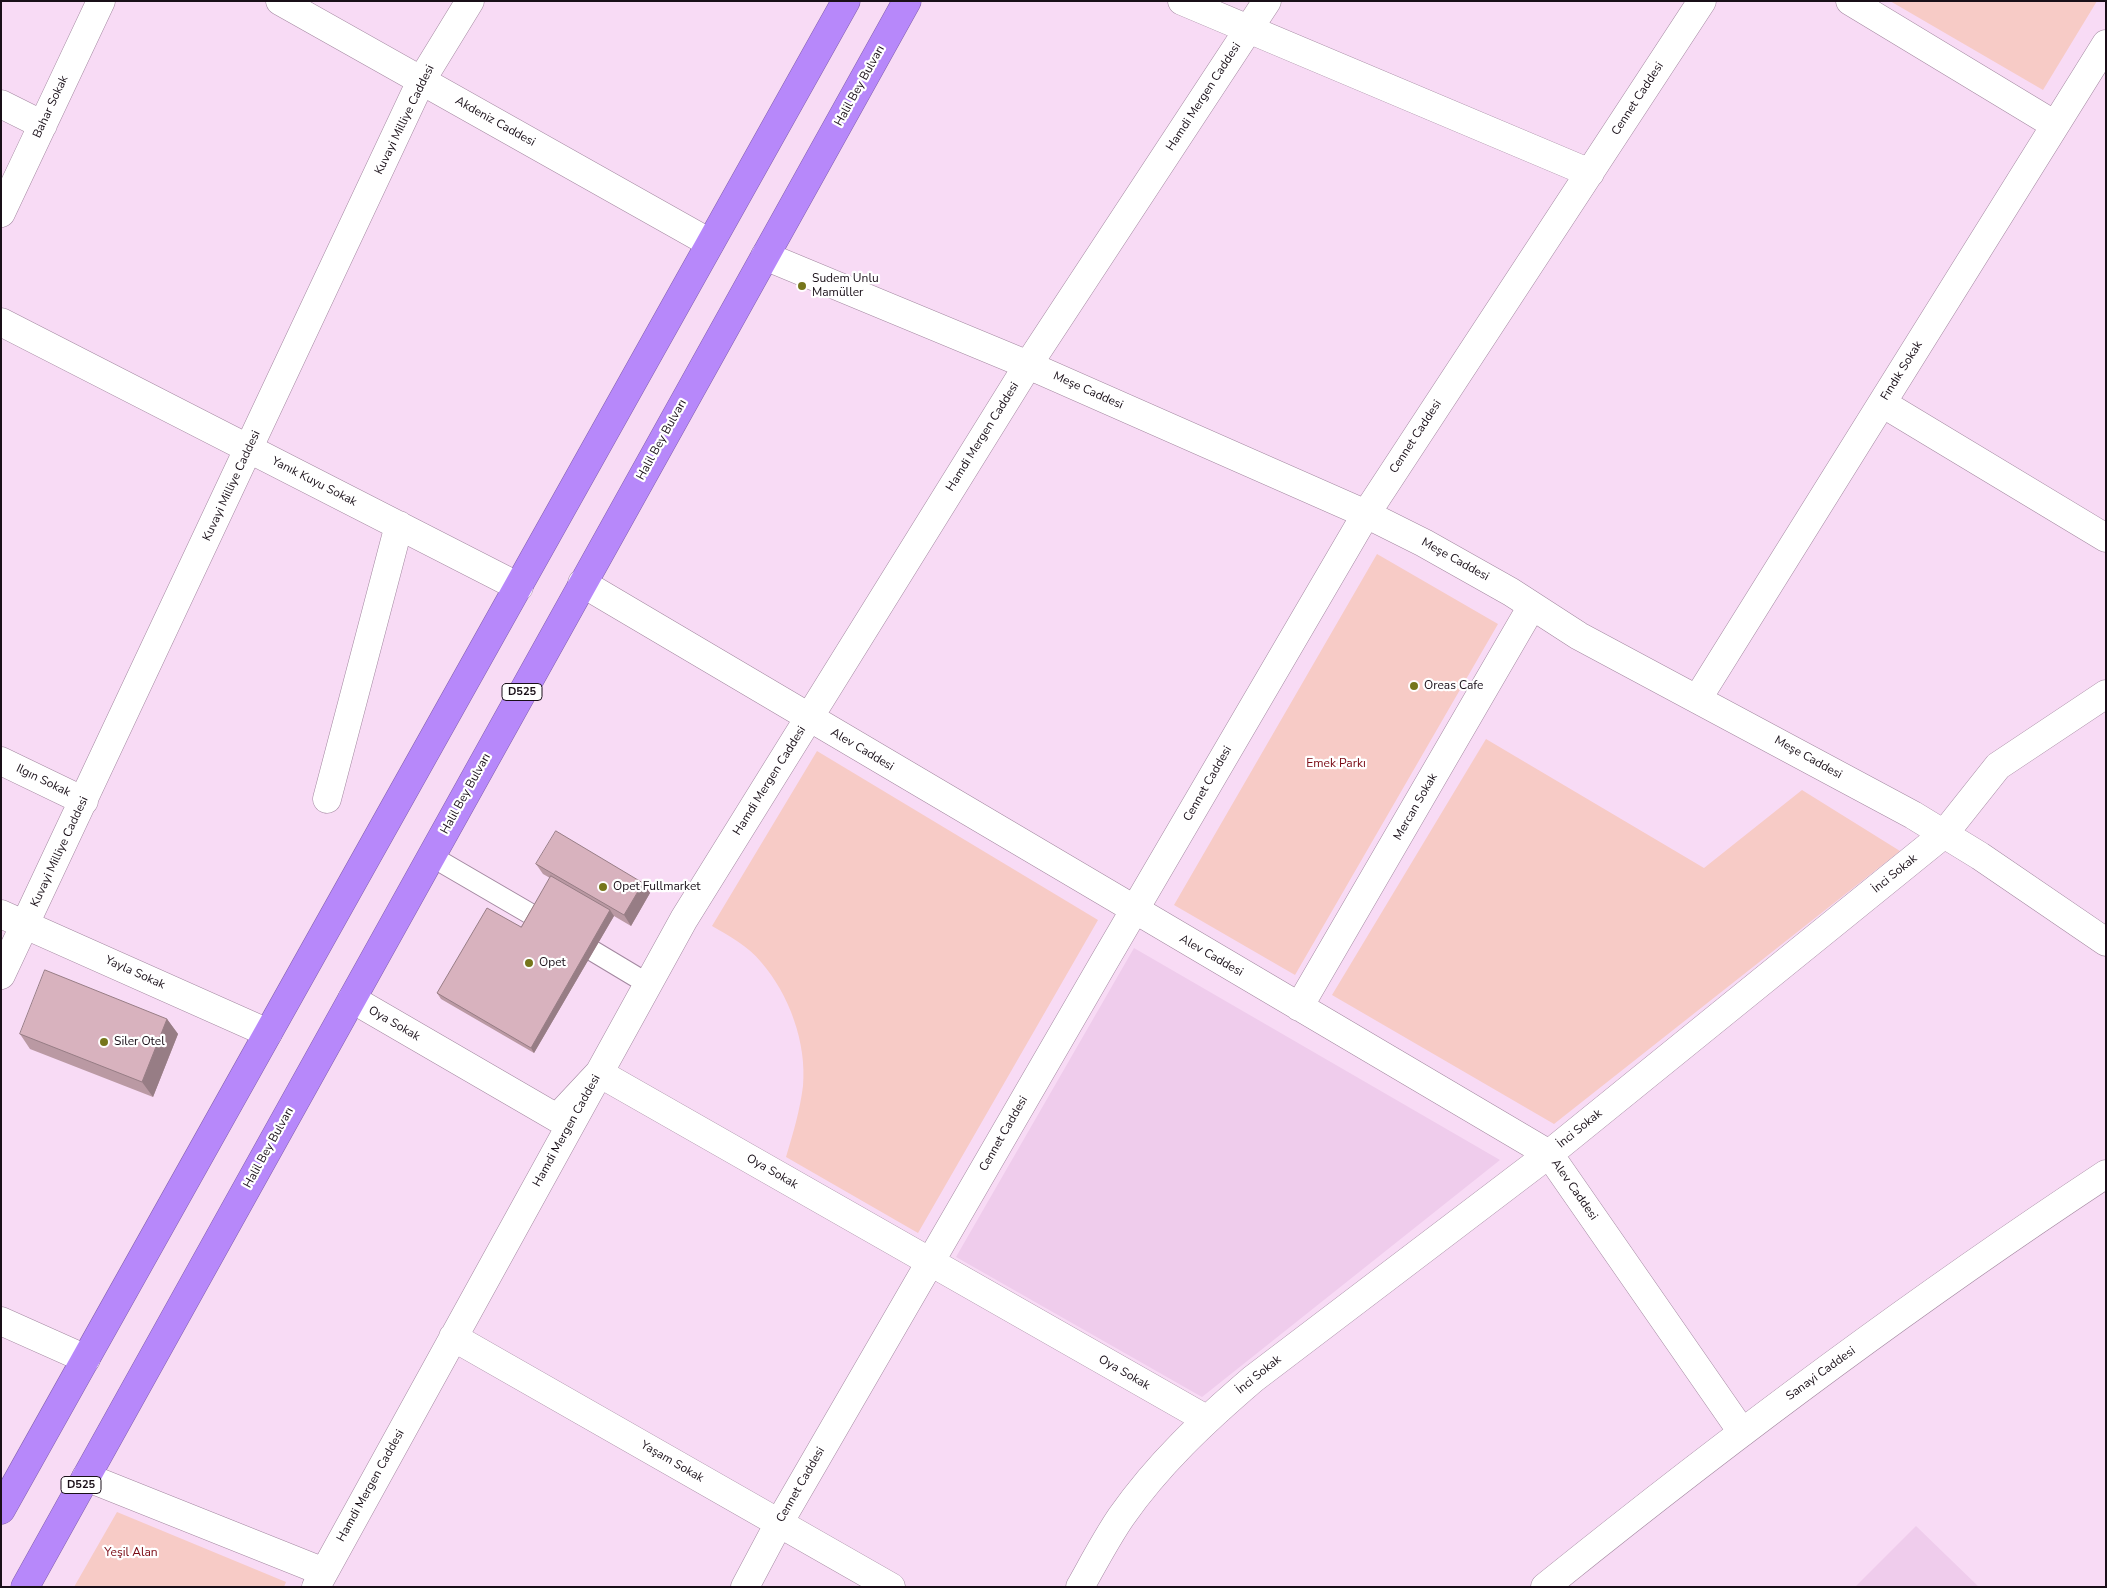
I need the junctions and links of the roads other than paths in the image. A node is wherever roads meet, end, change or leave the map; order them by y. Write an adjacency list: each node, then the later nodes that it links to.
1 (101, 1): 14 (street, Bahar Sokak)
2 (280, 1): 12 (street, Akdeniz Caddesi)
3 (470, 1): 12 (street, Kuvayi Milliye Caddesi)
4 (846, 1): 18 (highway)
5 (907, 1): 19 (highway, Halil Bey Bulvarı / D525)
6 (1182, 1): 10 (street)
7 (1267, 1): 10 (street, Hamdi Mergen Caddesi)
8 (1702, 1): 16 (street, Cennet Caddesi)
9 (1850, 1): 15 (street)
10 (1249, 30): 16 (street); 21 (street, Hamdi Mergen Caddesi)
11 (2106, 44): 15 (street, Fındık Sokak)
12 (421, 81): 18 (street, Akdeniz Caddesi); 23 (street, Kuvayi Milliye Caddesi)
13 (1, 104): 14 (street)
14 (43, 125): 17 (street, Bahar Sokak)
15 (2055, 125): 22 (street, Fındık Sokak)
16 (1590, 173): 24 (street, Cennet Caddesi)
17 (1, 213)
18 (710, 243): 28 (highway)
19 (765, 256): 21 (street, Meşe Caddesi); 27 (highway, Halil Bey Bulvarı / D525)
20 (1, 322): 23 (street, Yanık Kuyu Sokak)
21 (1028, 365): 24 (street, Meşe Caddesi); 32 (street, Hamdi Mergen Caddesi)
22 (1882, 404): 26 (street); 31 (street, Fındık Sokak)
23 (249, 449): 25 (street, Yanık Kuyu Sokak); 35 (street, Kuvayi Milliye Caddesi)
24 (1366, 514): 29 (street, Meşe Caddesi); 38 (street, Cennet Caddesi)
25 (399, 526): 28 (street, Yanık Kuyu Sokak); 34 (street)
26 (2106, 538)
27 (582, 583): 32 (street, Alev Caddesi); 37 (highway, Halil Bey Bulvarı / D525)
28 (519, 587): 47 (highway)
29 (1532, 606): 31 (street, Meşe Caddesi); 46 (street, Mercan Sokak)
30 (2106, 694): 36 (street, İnci Sokak)
31 (1698, 698): 36 (street, Meşe Caddesi)
32 (809, 718): 38 (street, Alev Caddesi); 44 (street, Hamdi Mergen Caddesi)
33 (1, 761): 35 (street, Ilgın Sokak)
34 (327, 799)
35 (84, 801): 40 (street, Kuvayi Milliye Caddesi)
36 (1944, 834): 41 (street, Meşe Caddesi); 49 (street, İnci Sokak)
37 (431, 856): 39 (lane); 45 (highway, Halil Bey Bulvarı / D525)
38 (1134, 910): 46 (street, Alev Caddesi); 51 (street, Cennet Caddesi)
39 (534, 916)
40 (13, 919): 43 (street, Kuvayi Milliye Caddesi); 47 (street, Yayla Sokak)
41 (2106, 942)
42 (593, 951): 44 (lane)
43 (1, 975)
44 (648, 984): 48 (street, Hamdi Mergen Caddesi)
45 (352, 999): 48 (street, Oya Sokak); 57 (highway, Halil Bey Bulvarı / D525)
46 (1299, 1007): 49 (street, Alev Caddesi)
47 (268, 1033): 54 (highway)
48 (599, 1073): 51 (street, Oya Sokak); 53 (street, Hamdi Mergen Caddesi)
49 (1549, 1154): 55 (street, İnci Sokak); 56 (street, Alev Caddesi)
50 (2106, 1174): 56 (street, Sanayi Caddesi)
51 (930, 1262): 55 (street, Oya Sokak); 59 (street, Cennet Caddesi)
52 (1, 1321): 54 (street)
53 (453, 1337): 59 (street, Yaşam Sokak); 60 (street, Hamdi Mergen Caddesi)
54 (86, 1359): 58 (highway)
55 (1206, 1419): 64 (street, İnci Sokak)
56 (1742, 1432): 65 (street, Sanayi Caddesi)
57 (86, 1477): 60 (street); 61 (highway, Halil Bey Bulvarı / D525)
58 (1, 1510)
59 (780, 1523): 62 (street, Cennet Caddesi); 63 (street, Yaşam Sokak)
60 (320, 1580)
61 (25, 1587)
62 (745, 1587)
63 (891, 1587)
64 (1080, 1587)
65 (1545, 1587)

